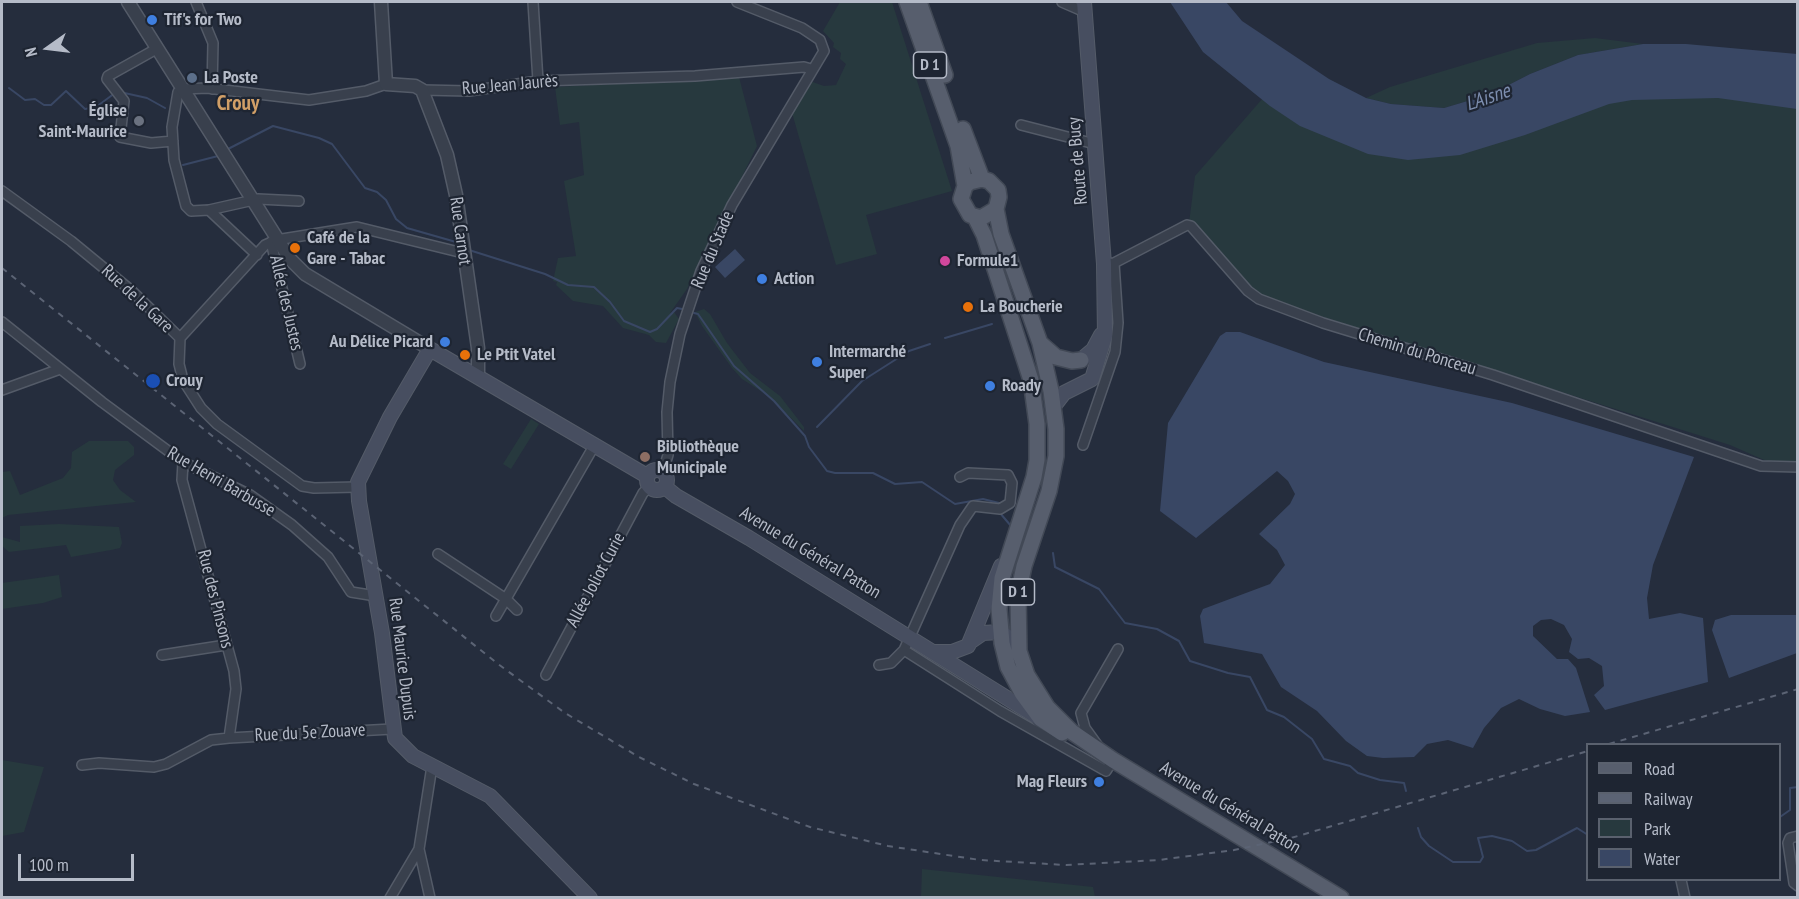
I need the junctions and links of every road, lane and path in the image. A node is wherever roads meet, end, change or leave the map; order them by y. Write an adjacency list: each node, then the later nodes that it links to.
1 (129, 2): 10 (street)
2 (196, 2): 15 (street)
3 (381, 2): 13 (street)
4 (533, 2): 12 (street)
5 (739, 2): 11 (street, Rue du Stade)
6 (907, 2): 21 (main road, D 1)
7 (919, 2): 20 (main road, D 1)
8 (1062, 2): 9 (street)
9 (1084, 7): 19 (main road, Route de Bucy)
10 (158, 48): 14 (street); 18 (street)
11 (811, 69): 12 (street, Rue Jean Jaurès); 47 (street, Rue du Stade)
12 (538, 81): 16 (street, Rue Jean Jaurès)
13 (386, 84): 15 (street, Rue Jean Jaurès); 16 (street, Rue Jean Jaurès)
14 (184, 89): 15 (street, Rue Jean Jaurès); 18 (street); 23 (street)
15 (212, 89)
16 (422, 90): 29 (street, Rue Carnot)
17 (1021, 125): 19 (street)
18 (173, 141): 26 (street)
19 (1095, 144): 31 (main road, Route de Bucy)
20 (982, 179): 21 (main road); 25 (main road)
21 (965, 186): 27 (main road)
22 (2, 191): 34 (street, Rue de la Gare)
23 (252, 200): 24 (street); 26 (street); 28 (street)
24 (299, 201)
25 (996, 209): 27 (main road); 35 (main road, D 1)
26 (209, 210): 30 (street)
27 (975, 217): 52 (main road, D 1)
28 (274, 241): 29 (street); 30 (street); 36 (street); 38 (street, Allée des Justes)
29 (463, 252): 40 (street, Rue Carnot)
30 (256, 255): 34 (street)
31 (1109, 263): 32 (main road, Route de Bucy); 43 (street, Route de Bucy); 46 (street, Chemin du Ponceau)
32 (1106, 318): 37 (main road, Route de Bucy); 42 (main road, Route de Bucy)
33 (2, 322): 39 (street, Rue Henri Barbusse)
34 (180, 339): 50 (street, Rue de la Gare)
35 (1040, 343): 37 (main road); 42 (main road, D 1)
36 (430, 349): 40 (main road); 50 (main road)
37 (1082, 360)
38 (300, 364)
39 (60, 369): 41 (street); 45 (street, Rue Henri Barbusse)
40 (478, 377): 44 (main road)
41 (2, 390)
42 (1054, 406): 66 (main road, D 1)
43 (1083, 445)
44 (594, 446): 49 (main road); 55 (street)
45 (183, 462): 54 (street, Rue Henri Barbusse); 61 (street, Rue des Pinsons)
46 (1797, 467)
47 (663, 471): 49 (main road); 51 (main road)
48 (960, 477): 59 (street)
49 (648, 482): 51 (main road); 68 (street, Allée Joliot Curie)
50 (357, 487): 54 (main road, Rue Maurice Dupuis)
51 (665, 487): 59 (main road, Avenue du Général Patton)
52 (1011, 546): 58 (main road, D 1); 60 (main road)
53 (438, 554): 55 (street)
54 (376, 596): 73 (main road, Rue Maurice Dupuis)
55 (506, 599): 56 (street); 57 (street)
56 (517, 610)
57 (496, 616)
58 (1000, 632): 60 (main road); 66 (main road); 69 (main road, D 1)
59 (911, 637): 63 (street); 64 (main road, Avenue du Général Patton)
60 (969, 644): 64 (main road); 70 (main road)
61 (226, 645): 65 (street); 74 (street, Rue des Pinsons)
62 (1118, 649): 75 (street)
63 (904, 650): 67 (street); 76 (street)
64 (935, 652): 70 (main road, Avenue du Général Patton)
65 (162, 655)
66 (1020, 655): 69 (main road); 75 (main road, D 1)
67 (879, 665)
68 (546, 675)
69 (1013, 677): 71 (main road); 72 (main road, D 1)
70 (973, 678): 71 (main road)
71 (986, 686): 72 (main road)
72 (1041, 719): 75 (main road, D 1)
73 (392, 729): 74 (street, Rue du 5e Zouave); 78 (main road, Rue Maurice Dupuis)
74 (229, 738): 77 (street, Rue du 5e Zouave)
75 (1100, 751): 76 (main road, Avenue du Général Patton / D 1)
76 (1113, 760): 86 (main road, Avenue du Général Patton / D 1)
77 (82, 765)
78 (432, 766): 80 (street); 85 (main road, Rue Maurice Dupuis)
79 (1797, 836): 82 (street)
80 (419, 849): 83 (street); 84 (street)
81 (1681, 881): 87 (street)
82 (1797, 886)
83 (390, 897)
84 (430, 897)
85 (590, 897)
86 (1341, 897)
87 (1684, 897)

